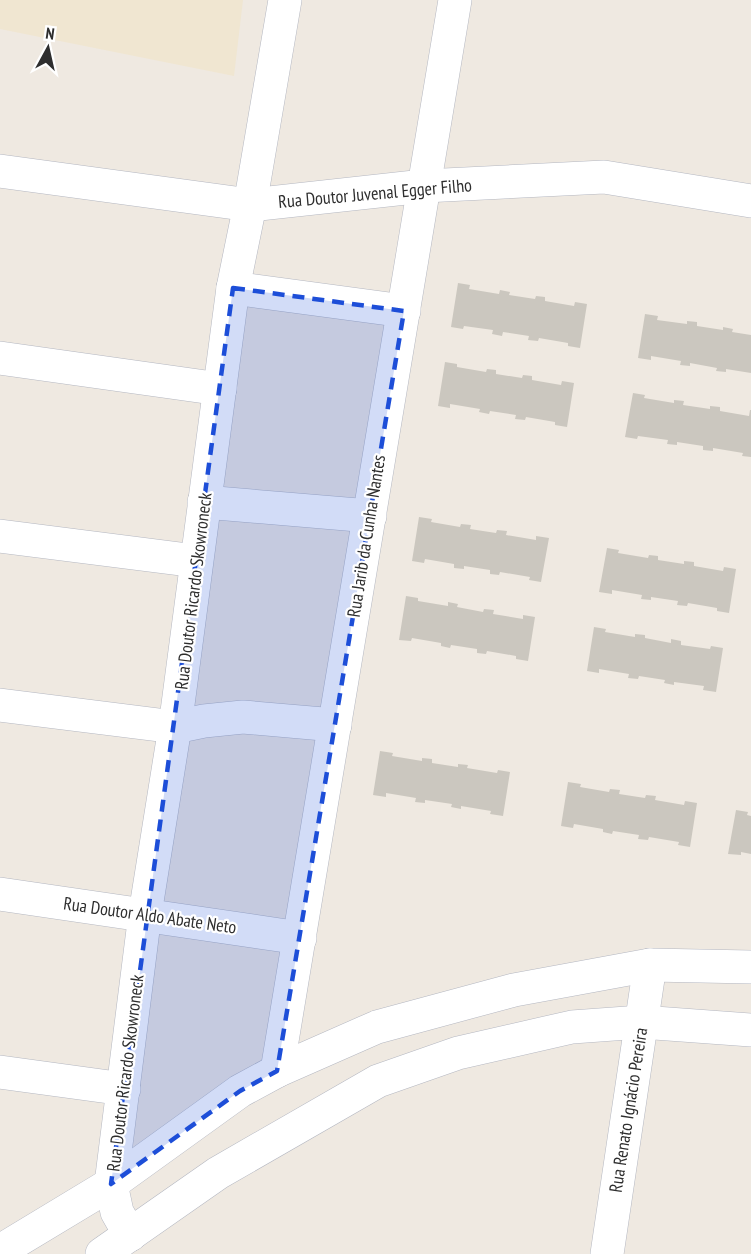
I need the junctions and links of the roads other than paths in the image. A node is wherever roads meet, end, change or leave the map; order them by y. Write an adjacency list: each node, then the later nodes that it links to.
1 (285, 0): 6 (street, Rua Doutor Ricardo Skowroneck)
2 (456, 0): 4 (street, Rua Jarib da Cunha Nantes)
3 (0, 171): 6 (street, Rua Doutor Juvenal Egger Filho)
4 (424, 186): 5 (street, Rua Doutor Juvenal Egger Filho); 6 (street, Rua Doutor Juvenal Egger Filho); 8 (street, Rua Jarib da Cunha Nantes)
5 (751, 201)
6 (250, 205): 7 (street, Rua Doutor Ricardo Skowroneck)
7 (233, 288): 8 (street); 10 (street, Rua Doutor Ricardo Skowroneck)
8 (404, 312): 12 (street, Rua Jarib da Cunha Nantes)
9 (0, 358): 10 (street)
10 (220, 389): 11 (street, Rua Doutor Ricardo Skowroneck)
11 (204, 502): 12 (street); 14 (street, Rua Doutor Ricardo Skowroneck)
12 (370, 516): 16 (street, Rua Jarib da Cunha Nantes)
13 (0, 536): 14 (street)
14 (196, 561): 17 (street, Rua Doutor Ricardo Skowroneck)
15 (0, 705): 17 (street)
16 (335, 725): 17 (street); 20 (street, Rua Jarib da Cunha Nantes)
17 (175, 727): 19 (street, Rua Doutor Ricardo Skowroneck)
18 (0, 894): 19 (street, Rua Doutor Aldo Abate Neto)
19 (145, 914): 20 (street, Rua Doutor Aldo Abate Neto); 27 (street, Rua Doutor Ricardo Skowroneck)
20 (300, 938): 25 (street, Rua Jarib da Cunha Nantes)
21 (650, 965): 22 (street); 23 (street, Rua Renato Ignácio Pereira); 25 (street)
22 (751, 967)
23 (641, 1022): 24 (street); 29 (street); 32 (street, Rua Renato Ignácio Pereira)
24 (751, 1030)
25 (278, 1071): 28 (street)
26 (0, 1072): 27 (street)
27 (124, 1089): 28 (street, Rua Doutor Ricardo Skowroneck)
28 (111, 1184): 29 (street); 30 (street)
29 (130, 1234): 31 (street)
30 (0, 1251)
31 (102, 1254)
32 (607, 1254)

